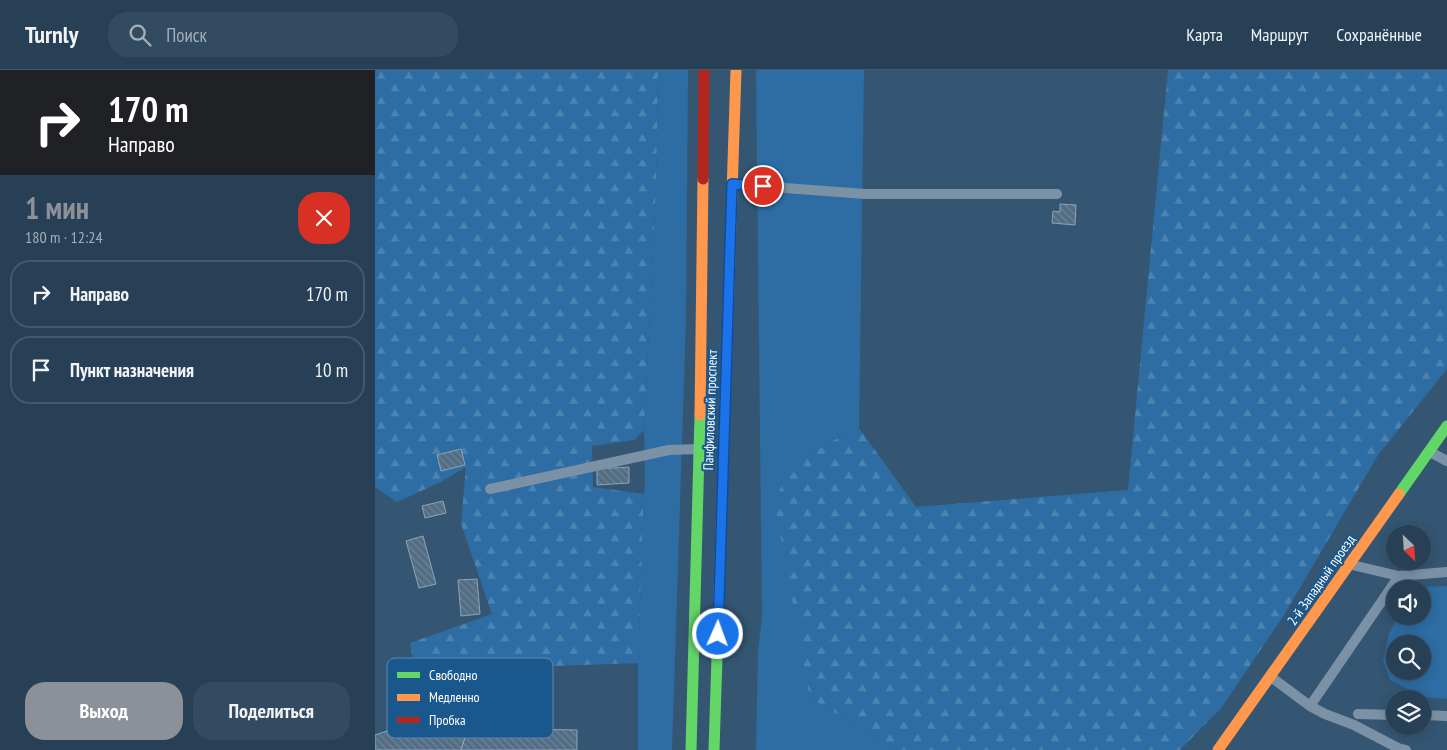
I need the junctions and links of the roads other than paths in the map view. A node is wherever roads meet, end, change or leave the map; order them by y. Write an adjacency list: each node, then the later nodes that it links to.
1 (704, 70): 6 (main road, Панфиловский проспект)
2 (736, 70): 3 (main road, Панфиловский проспект)
3 (732, 184): 4 (lane); 20 (main road, Панфиловский проспект)
4 (1057, 194)
5 (1447, 426): 7 (main road, 2-й Западный проезд)
6 (700, 449): 9 (lane); 19 (main road, Панфиловский проспект)
7 (1429, 452): 8 (lane); 10 (main road, 2-й Западный проезд)
8 (1447, 460)
9 (490, 489)
10 (1349, 565): 12 (lane); 13 (main road, 2-й Западный проезд)
11 (1447, 572): 12 (lane)
12 (1399, 576): 14 (lane)
13 (1271, 676): 14 (lane); 21 (main road, 2-й Западный проезд)
14 (1310, 706): 22 (lane)
15 (1358, 714): 16 (lane)
16 (1386, 715)
17 (1431, 715): 18 (lane)
18 (1447, 716)
19 (691, 750)
20 (715, 750)
21 (1218, 750)
22 (1406, 750)

